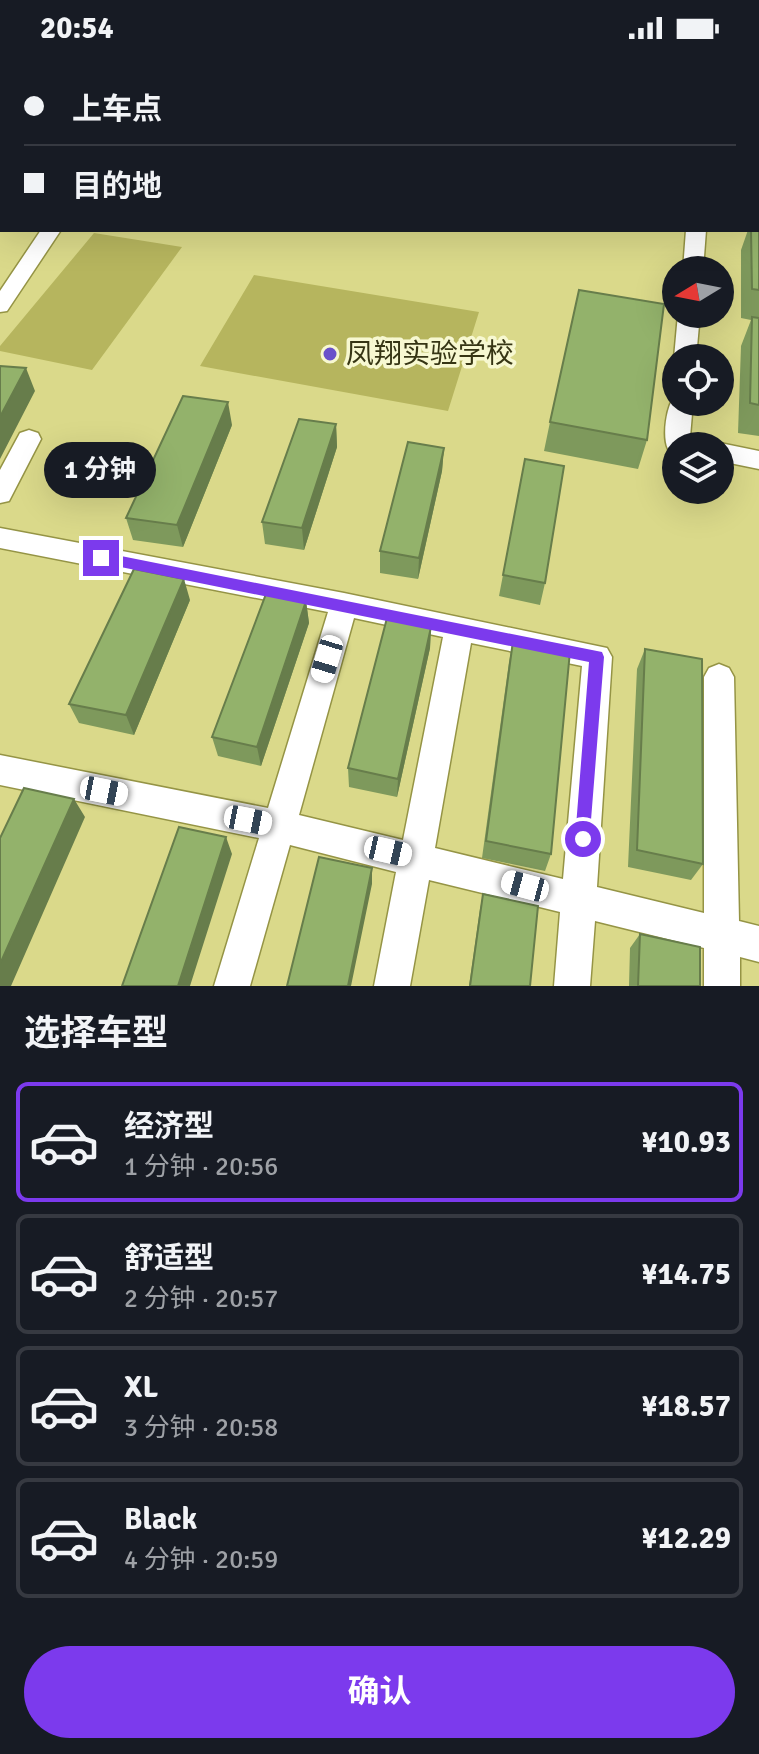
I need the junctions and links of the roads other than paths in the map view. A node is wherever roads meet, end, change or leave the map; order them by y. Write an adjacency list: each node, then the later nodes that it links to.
1 (50, 232): 4 (street)
2 (696, 232): 3 (street)
3 (694, 256)
4 (0, 306)
5 (29, 439): 8 (street)
6 (734, 455): 7 (street)
7 (759, 460)
8 (0, 494)
9 (0, 538): 10 (street)
10 (344, 604): 11 (street); 14 (street)
11 (459, 629): 15 (street); 16 (street)
12 (719, 677): 17 (street)
13 (0, 770): 14 (street)
14 (277, 826): 15 (street); 19 (street)
15 (416, 858): 16 (street); 20 (street)
16 (579, 900): 17 (street); 21 (street)
17 (721, 936): 18 (street); 22 (street)
18 (759, 944)
19 (232, 986)
20 (392, 986)
21 (572, 986)
22 (722, 986)

